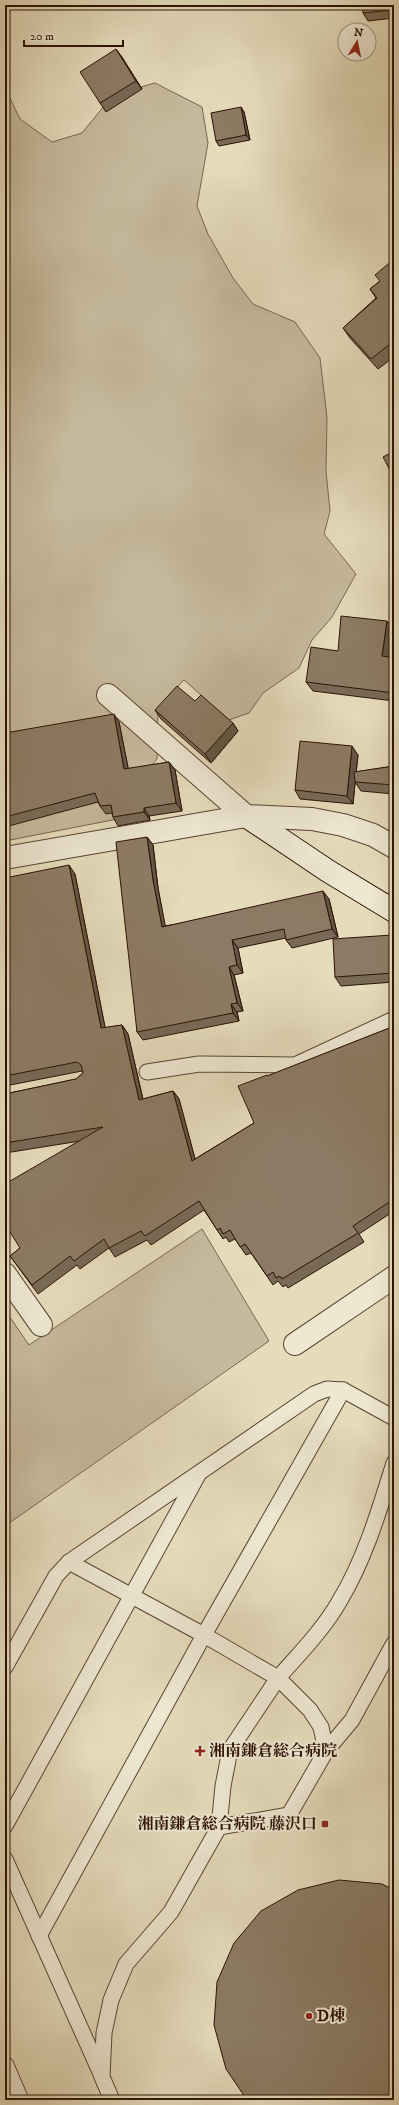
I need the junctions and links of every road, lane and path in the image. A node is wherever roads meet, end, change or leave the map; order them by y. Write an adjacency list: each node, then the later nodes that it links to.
1 (108, 696): 2 (street)
2 (246, 816): 3 (street); 4 (street); 5 (street)
3 (394, 847)
4 (5, 858)
5 (394, 911)
6 (394, 1019): 7 (lane)
7 (147, 1072)
8 (5, 1274): 10 (street)
9 (394, 1277): 11 (street)
10 (41, 1325)
11 (295, 1344)
12 (343, 1390): 13 (lane); 15 (lane); 18 (lane)
13 (394, 1418)
14 (394, 1464): 21 (lane)
15 (200, 1472): 16 (lane); 17 (lane)
16 (69, 1562): 17 (lane); 20 (lane)
17 (131, 1596): 18 (lane); 23 (lane)
18 (204, 1635): 21 (lane); 26 (lane)
19 (394, 1643): 22 (lane)
20 (5, 1667)
21 (278, 1678): 22 (lane); 24 (lane)
22 (326, 1751): 24 (lane)
23 (5, 1826)
24 (219, 1827): 28 (lane)
25 (5, 1859): 26 (lane)
26 (39, 1936): 28 (lane)
27 (6, 2065): 29 (lane)
28 (102, 2077): 30 (lane)
29 (21, 2100)
30 (112, 2100)

